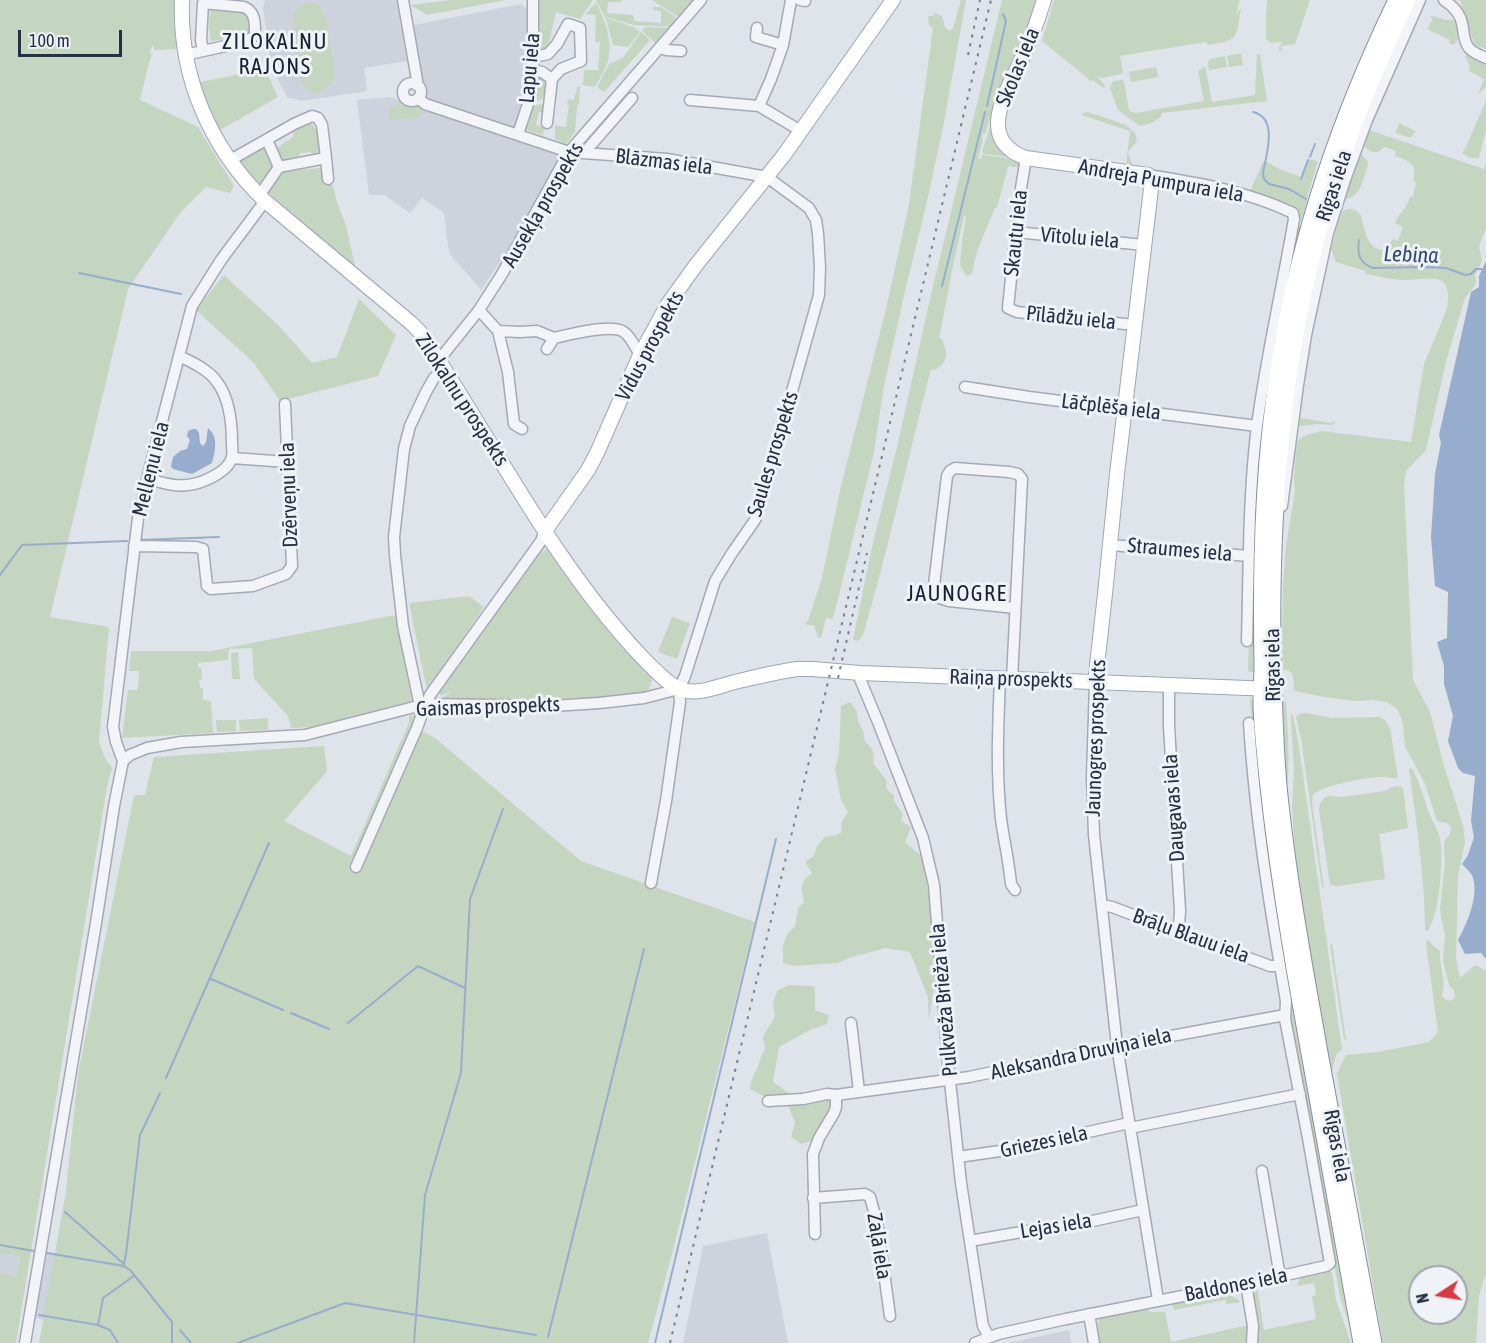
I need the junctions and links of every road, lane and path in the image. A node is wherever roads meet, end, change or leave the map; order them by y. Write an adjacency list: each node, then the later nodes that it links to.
1 (182, 0): 17 (main road, Zilokalnu prospekts)
2 (403, 0): 22 (street)
3 (533, 0): 18 (street, Lapu iela)
4 (701, 0): 14 (street, Ausekļa prospekts)
5 (791, 0): 13 (street)
6 (893, 0): 28 (main road, Vidus prospekts)
7 (1044, 0): 33 (main road, Skolas iela)
8 (1396, 0): 64 (highway, Rīgas iela)
9 (1408, 0): 64 (highway, Rīgas iela)
10 (1420, 0): 64 (street)
11 (1444, 0): 19 (street)
12 (757, 28): 13 (street)
13 (783, 45): 26 (street)
14 (660, 47): 16 (street); 31 (street, Ausekļa prospekts)
15 (203, 50): 15 (street); 17 (street)
16 (681, 51)
17 (185, 55): 35 (main road, Zilokalnu prospekts)
18 (534, 57): 20 (street, Lapu iela); 21 (street)
19 (1486, 58)
20 (533, 70): 21 (street); 29 (street, Lapu iela)
21 (552, 79): 27 (street)
22 (416, 85): 25 (street); 25 (street, Blāzmas iela)
23 (632, 98): 32 (street)
24 (690, 100): 26 (street)
25 (422, 101): 29 (street, Blāzmas iela)
26 (759, 106): 28 (street)
27 (547, 123)
28 (801, 131): 38 (main road, Vidus prospekts)
29 (518, 134): 31 (street, Blāzmas iela)
30 (267, 140): 34 (street); 35 (street); 36 (street)
31 (569, 152): 32 (street, Blāzmas iela); 44 (street, Ausekļa prospekts)
32 (584, 153): 38 (street, Blāzmas iela)
33 (1026, 158): 37 (main road, Andreja Pumpura iela); 42 (street, Skautu iela)
34 (326, 159): 36 (street); 39 (street)
35 (230, 162): 40 (main road, Zilokalnu prospekts)
36 (279, 166): 40 (street, Melleņu iela)
37 (1148, 175): 41 (street, Andreja Pumpura iela); 43 (main road, Jaunogres prospekts)
38 (767, 177): 50 (main road, Vidus prospekts); 72 (street, Saules prospekts)
39 (328, 179)
40 (262, 198): 51 (street, Melleņu iela); 52 (main road, Zilokalnu prospekts)
41 (1293, 213): 56 (street, Rīgas iela)
42 (1016, 232): 43 (street, Vītolu iela); 45 (street, Skautu iela)
43 (1144, 244): 46 (main road, Jaunogres prospekts)
44 (479, 309): 47 (street); 52 (street, Ausekļa prospekts)
45 (1008, 309): 46 (street, Pīlādžu iela)
46 (1134, 325): 55 (main road, Jaunogres prospekts)
47 (498, 331): 48 (street); 57 (street)
48 (554, 338): 49 (street); 50 (street)
49 (548, 349)
50 (640, 355): 61 (main road, Vidus prospekts)
51 (179, 356): 58 (street); 60 (street, Melleņu iela)
52 (441, 364): 61 (main road, Zilokalnu prospekts); 74 (street, Ausekļa prospekts)
53 (965, 387): 55 (street, Lāčplēša iela)
54 (285, 404): 59 (street, Dzērveņu iela)
55 (1125, 408): 56 (street, Lāčplēša iela); 62 (main road, Jaunogres prospekts)
56 (1257, 426): 64 (street, Rīgas iela)
57 (522, 429)
58 (232, 458): 59 (street); 60 (street)
59 (287, 462): 63 (street, Dzērveņu iela)
60 (147, 479): 63 (street, Melleņu iela)
61 (545, 531): 72 (main road, Zilokalnu prospekts); 74 (street, Vidus prospekts)
62 (1110, 545): 64 (street, Straumes iela); 70 (main road, Jaunogres prospekts)
63 (134, 546): 76 (street, Melleņu iela)
64 (1264, 554): 66 (street, Rīgas iela); 73 (highway, Rīgas iela)
65 (1015, 608): 65 (street); 69 (street)
66 (1247, 641)
67 (785, 671): 68 (main road, Raiņa prospekts); 72 (main road, Gaismas prospekts)
68 (860, 673): 69 (main road, Raiņa prospekts); 86 (street, Pulkveža Brieža iela)
69 (1006, 679): 70 (main road, Raiņa prospekts); 79 (street)
70 (1095, 683): 71 (main road, Raiņa prospekts); 80 (street, Jaunogres prospekts)
71 (1169, 685): 73 (main road, Raiņa prospekts); 81 (street, Daugavas iela)
72 (679, 689): 74 (street, Gaismas prospekts); 78 (street, Saules prospekts)
73 (1268, 689): 108 (highway, Rīgas iela); 109 (highway, Rīgas iela)
74 (423, 705): 76 (street, Gaismas prospekts); 77 (street)
75 (1249, 723): 82 (street, Rīgas iela)
76 (123, 761): 104 (street)
77 (356, 867)
78 (651, 883)
79 (1015, 890)
80 (1102, 905): 81 (street, Brāļu Blauu iela); 85 (street, Jaunogres prospekts)
81 (1176, 930): 82 (street, Brāļu Blauu iela)
82 (1280, 966): 83 (street, Rīgas iela)
83 (1285, 1015): 85 (street, Aleksandra Druviņa iela); 88 (street, Rīgas iela)
84 (851, 1023): 87 (street)
85 (1117, 1046): 86 (street, Aleksandra Druviņa iela); 91 (street, Jaunogres prospekts)
86 (950, 1080): 87 (street, Aleksandra Druviņa iela); 92 (street, Pulkveža Brieža iela)
87 (859, 1091): 89 (street, Aleksandra Druviņa iela)
88 (1300, 1094): 91 (street, Griezes iela); 98 (street, Baldones iela)
89 (836, 1095): 90 (street, Aleksandra Druviņa iela); 94 (street)
90 (768, 1101)
91 (1129, 1126): 92 (street, Griezes iela); 95 (street, Jaunogres prospekts)
92 (958, 1157): 97 (street, Pulkveža Brieža iela)
93 (1262, 1171): 98 (street)
94 (813, 1198): 96 (street); 102 (street, Zaļā iela)
95 (1143, 1210): 97 (street, Lejas iela); 100 (street, Jaunogres prospekts)
96 (814, 1234)
97 (969, 1241): 103 (street, Pulkveža Brieža iela)
98 (1280, 1277): 99 (street, Baldones iela)
99 (1246, 1284): 100 (street, Baldones iela); 107 (street)
100 (1158, 1300): 101 (street, Baldones iela)
101 (1089, 1314): 103 (street, Baldones iela); 106 (street)
102 (890, 1316)
103 (989, 1337): 105 (street, Baldones iela)
104 (25, 1343)
105 (975, 1343)
106 (1094, 1343)
107 (1252, 1343)
108 (1361, 1343)
109 (1374, 1343)

